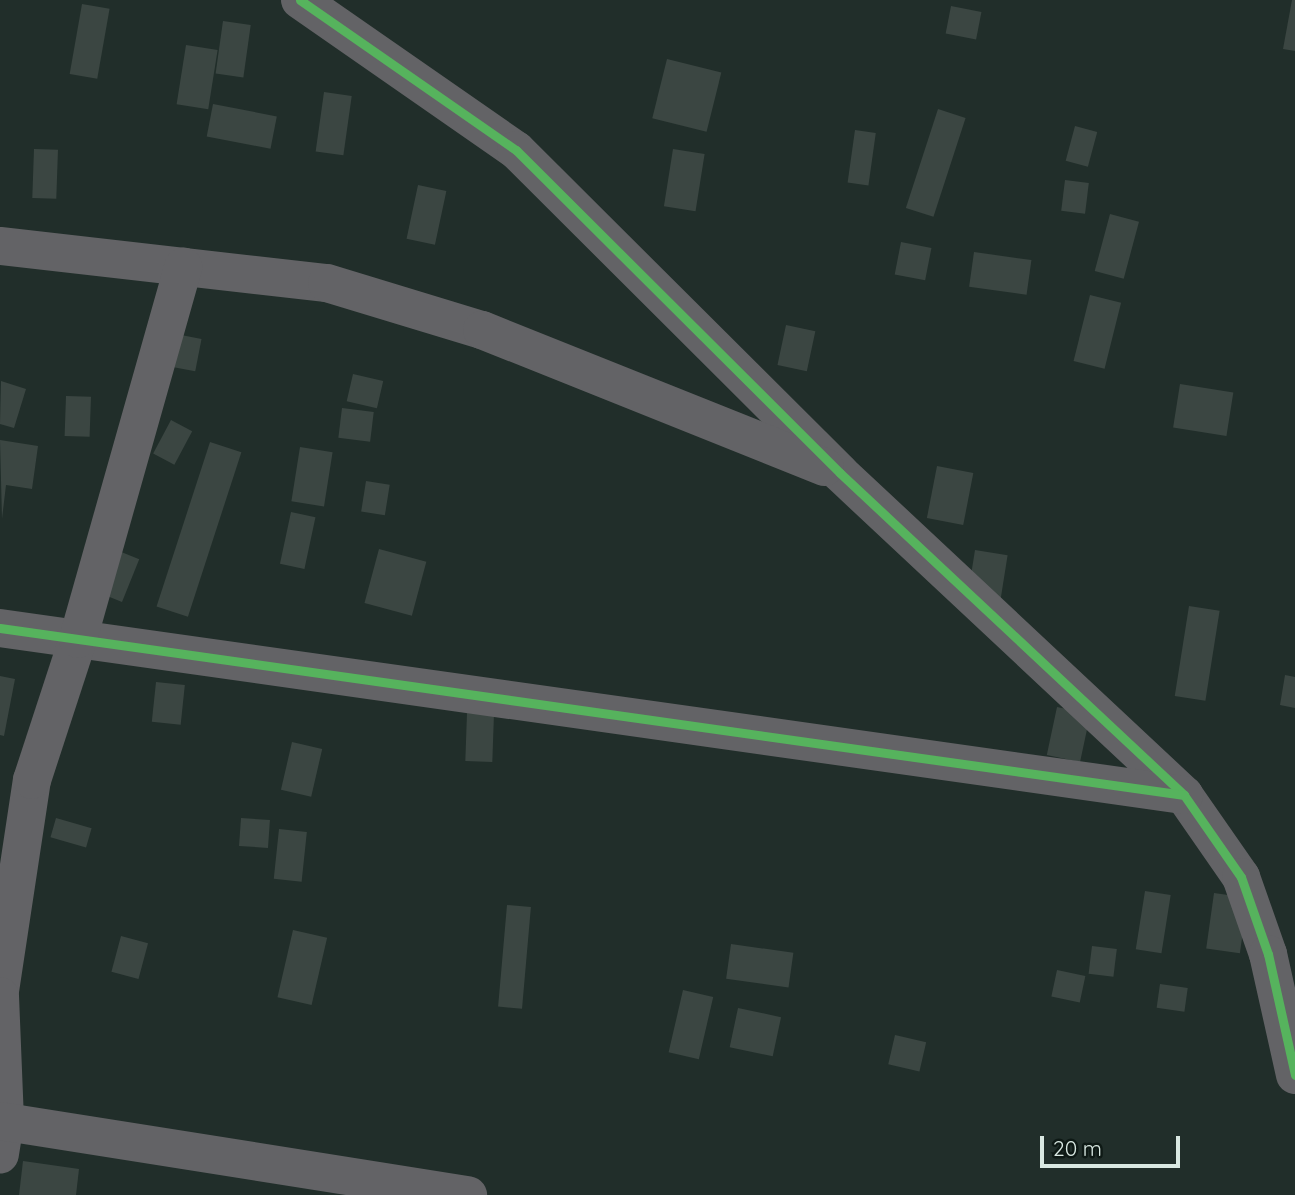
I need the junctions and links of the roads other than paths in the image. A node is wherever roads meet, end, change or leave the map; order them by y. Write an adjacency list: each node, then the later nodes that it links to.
1 (300, 0): 4 (street)
2 (0, 246): 3 (street)
3 (183, 267): 4 (street); 6 (street)
4 (841, 473): 7 (street)
5 (0, 628): 6 (street)
6 (78, 639): 7 (street); 8 (street)
7 (1184, 795): 9 (street)
8 (0, 993): 10 (street)
9 (1295, 1074)
10 (2, 1133): 11 (street)
11 (309, 1183): 12 (street)
12 (468, 1195)

